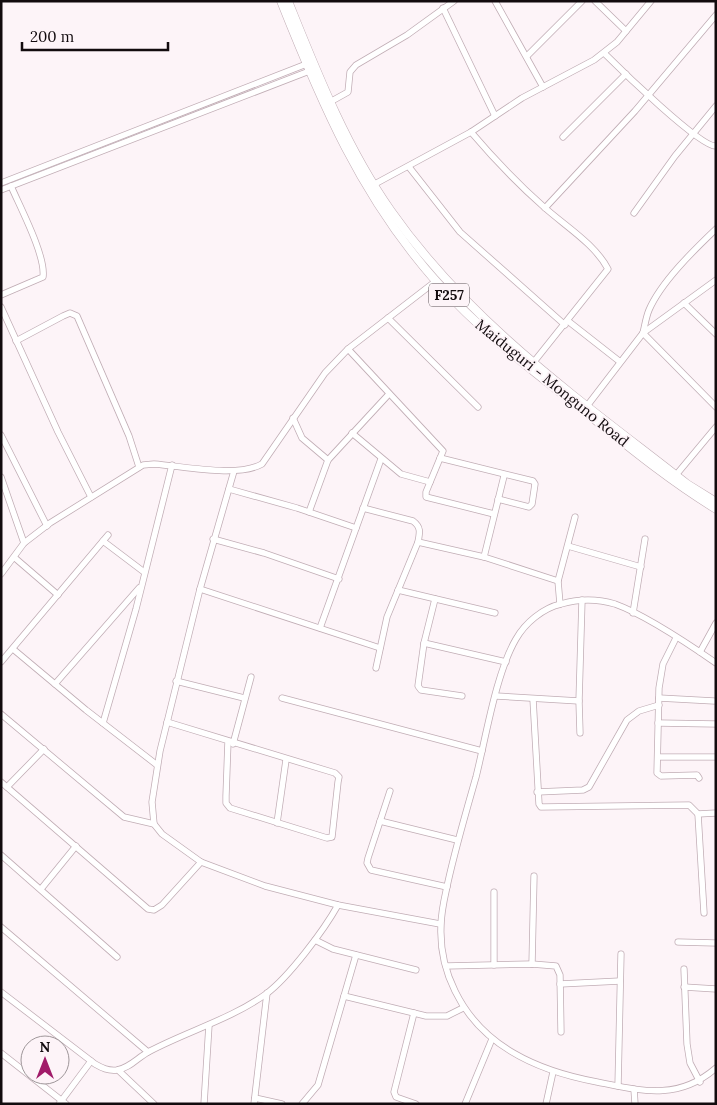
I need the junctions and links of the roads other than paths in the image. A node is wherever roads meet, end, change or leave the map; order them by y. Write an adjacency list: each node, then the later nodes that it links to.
1 (281, 1): 13 (main road, Maiduguri - Monguno Road / F257)
2 (288, 1): 13 (main road, Maiduguri - Monguno Road / F257)
3 (454, 1): 8 (street)
4 (495, 1): 12 (street)
5 (582, 1): 12 (street)
6 (595, 1): 10 (street)
7 (651, 1): 10 (street)
8 (443, 8): 17 (street); 19 (street)
9 (716, 15): 16 (street)
10 (626, 31): 11 (street)
11 (604, 53): 14 (street); 15 (street)
12 (527, 56): 15 (street)
13 (311, 66): 17 (main road, Maiduguri - Monguno Road / F257); 25 (street); 27 (street); 33 (main road, Maiduguri - Monguno Road / F257)
14 (626, 74): 16 (street); 22 (street)
15 (543, 87): 19 (street)
16 (648, 95): 21 (street); 29 (street)
17 (330, 102): 26 (main road, Maiduguri - Monguno Road / F257)
18 (716, 106): 21 (street)
19 (495, 116): 20 (street)
20 (471, 132): 24 (street); 29 (street)
21 (693, 134): 23 (street); 30 (street)
22 (562, 137)
23 (716, 146)
24 (409, 167): 26 (street); 38 (street)
25 (1, 183)
26 (373, 185): 44 (main road, Maiduguri - Monguno Road / F257)
27 (11, 186): 28 (street); 34 (street)
28 (1, 190)
29 (545, 208): 38 (street)
30 (634, 213)
31 (716, 228): 39 (street)
32 (716, 280): 35 (street)
33 (436, 281): 37 (street); 68 (main road, Maiduguri - Monguno Road / F257)
34 (1, 294)
35 (684, 302): 39 (street); 40 (street)
36 (1, 307): 41 (street)
37 (388, 318): 42 (street); 47 (street)
38 (566, 322): 43 (street); 44 (street)
39 (643, 333): 43 (street); 48 (street)
40 (716, 334)
41 (16, 341): 57 (street); 64 (street)
42 (348, 349): 45 (street); 49 (street)
43 (619, 361): 46 (street)
44 (533, 363): 46 (main road, Maiduguri - Monguno Road / F257)
45 (389, 394): 51 (street); 53 (street)
46 (587, 406): 59 (main road, Maiduguri - Monguno Road / F257)
47 (478, 407)
48 (716, 407)
49 (293, 418): 55 (street); 58 (street)
50 (716, 427): 59 (street)
51 (352, 433): 54 (street); 55 (street)
52 (1, 435): 72 (street)
53 (440, 458): 60 (street); 62 (street)
54 (381, 459): 62 (street); 67 (street)
55 (328, 460): 69 (street)
56 (172, 466): 57 (street); 58 (street); 84 (street)
57 (139, 467): 64 (street)
58 (234, 471): 63 (street)
59 (676, 475): 66 (main road, Maiduguri - Monguno Road / F257)
60 (504, 476): 65 (street); 65 (street)
61 (1, 477): 79 (street)
62 (430, 482): 70 (street)
63 (229, 489): 69 (street); 75 (street)
64 (91, 497): 72 (street)
65 (498, 499): 70 (street)
66 (716, 502)
67 (363, 508): 73 (street); 78 (street)
68 (716, 508)
69 (309, 512): 73 (street)
70 (494, 514): 81 (street)
71 (575, 517): 80 (street)
72 (47, 526): 79 (street)
73 (356, 528): 86 (street)
74 (108, 536): 77 (street)
75 (213, 539): 86 (street); 89 (street)
76 (645, 539): 83 (street)
77 (103, 541): 84 (street); 91 (street)
78 (418, 542): 81 (street); 90 (street)
79 (24, 543): 82 (street)
80 (568, 546): 83 (street); 87 (street)
81 (484, 557): 87 (street)
82 (14, 558): 85 (street); 91 (street)
83 (640, 567): 96 (street)
84 (144, 572): 88 (street)
85 (1, 574)
86 (338, 579): 98 (street)
87 (558, 581): 94 (street)
88 (141, 586): 110 (street); 121 (street)
89 (200, 589): 98 (street); 109 (street)
90 (398, 590): 92 (street); 101 (street)
91 (58, 595): 102 (street)
92 (435, 599): 95 (street); 100 (street)
93 (582, 600): 94 (street); 96 (street); 116 (street)
94 (560, 604): 105 (street)
95 (495, 613)
96 (633, 613): 99 (street)
97 (716, 623): 103 (street)
98 (320, 628): 101 (street)
99 (676, 638): 103 (street); 117 (street)
100 (424, 643): 105 (street); 111 (street)
101 (380, 648): 107 (street)
102 (13, 649): 104 (street); 110 (street)
103 (700, 652): 106 (street)
104 (1, 662)
105 (506, 662): 112 (street)
106 (716, 663)
107 (376, 668)
108 (251, 677): 113 (street)
109 (176, 681): 113 (street); 120 (street)
110 (55, 684): 121 (street)
111 (462, 696)
112 (496, 696): 115 (street); 127 (street)
113 (244, 698): 125 (street)
114 (282, 698): 127 (street)
115 (533, 699): 116 (street); 136 (street)
116 (579, 701): 124 (street)
117 (659, 701): 118 (street); 122 (street); 136 (street)
118 (714, 701)
119 (1, 714): 126 (street)
120 (167, 722): 125 (street); 131 (street)
121 (103, 723): 131 (street)
122 (658, 723): 123 (street); 128 (street)
123 (716, 724)
124 (580, 732)
125 (230, 742): 130 (street); 140 (street)
126 (44, 749): 134 (street); 141 (street)
127 (482, 751): 142 (street)
128 (658, 757): 129 (street); 132 (street)
129 (716, 757)
130 (286, 760): 140 (street); 140 (street)
131 (157, 765): 141 (street)
132 (699, 778)
133 (1, 782): 134 (street)
134 (8, 787): 143 (street)
135 (390, 791): 139 (street)
136 (537, 792): 138 (street)
137 (716, 813): 138 (street)
138 (698, 814): 151 (street)
139 (380, 821): 142 (street); 147 (street)
140 (277, 823)
141 (154, 824): 145 (street)
142 (457, 840): 147 (street)
143 (76, 846): 145 (street); 148 (street)
144 (1, 855): 148 (street)
145 (201, 862): 150 (street)
146 (534, 876): 160 (street)
147 (447, 887): 152 (street)
148 (41, 889): 159 (street)
149 (494, 892): 161 (street)
150 (338, 905): 152 (street); 154 (street)
151 (704, 913)
152 (440, 924): 162 (street)
153 (1, 927): 177 (street)
154 (315, 940): 158 (street); 170 (street)
155 (678, 942): 156 (street)
156 (716, 943)
157 (621, 954): 165 (street)
158 (356, 955): 163 (street); 171 (street)
159 (117, 956)
160 (532, 964): 161 (street); 166 (street)
161 (494, 965): 162 (street)
162 (446, 966): 172 (street)
163 (416, 970)
164 (684, 970): 167 (street)
165 (620, 981): 166 (street); 184 (street)
166 (560, 984): 175 (street)
167 (684, 988): 168 (street); 183 (street)
168 (716, 989)
169 (1, 992): 179 (street)
170 (267, 993): 174 (street); 186 (street)
171 (344, 996): 173 (street); 191 (street)
172 (464, 1008): 173 (street); 176 (street)
173 (414, 1013): 192 (street)
174 (209, 1025): 177 (street); 189 (street)
175 (561, 1032)
176 (492, 1039): 182 (street); 193 (street)
177 (148, 1052): 181 (street)
178 (1, 1053): 187 (street)
179 (91, 1061): 181 (street); 187 (street)
180 (716, 1068): 183 (street)
181 (118, 1070): 188 (street)
182 (553, 1072): 184 (street); 194 (street)
183 (700, 1082): 185 (street)
184 (618, 1086): 185 (street)
185 (634, 1089): 195 (street)
186 (255, 1101): 190 (street)
187 (62, 1103)
188 (154, 1104)
189 (204, 1104)
190 (282, 1104)
191 (302, 1104)
192 (416, 1104)
193 (465, 1104)
194 (546, 1104)
195 (635, 1104)

